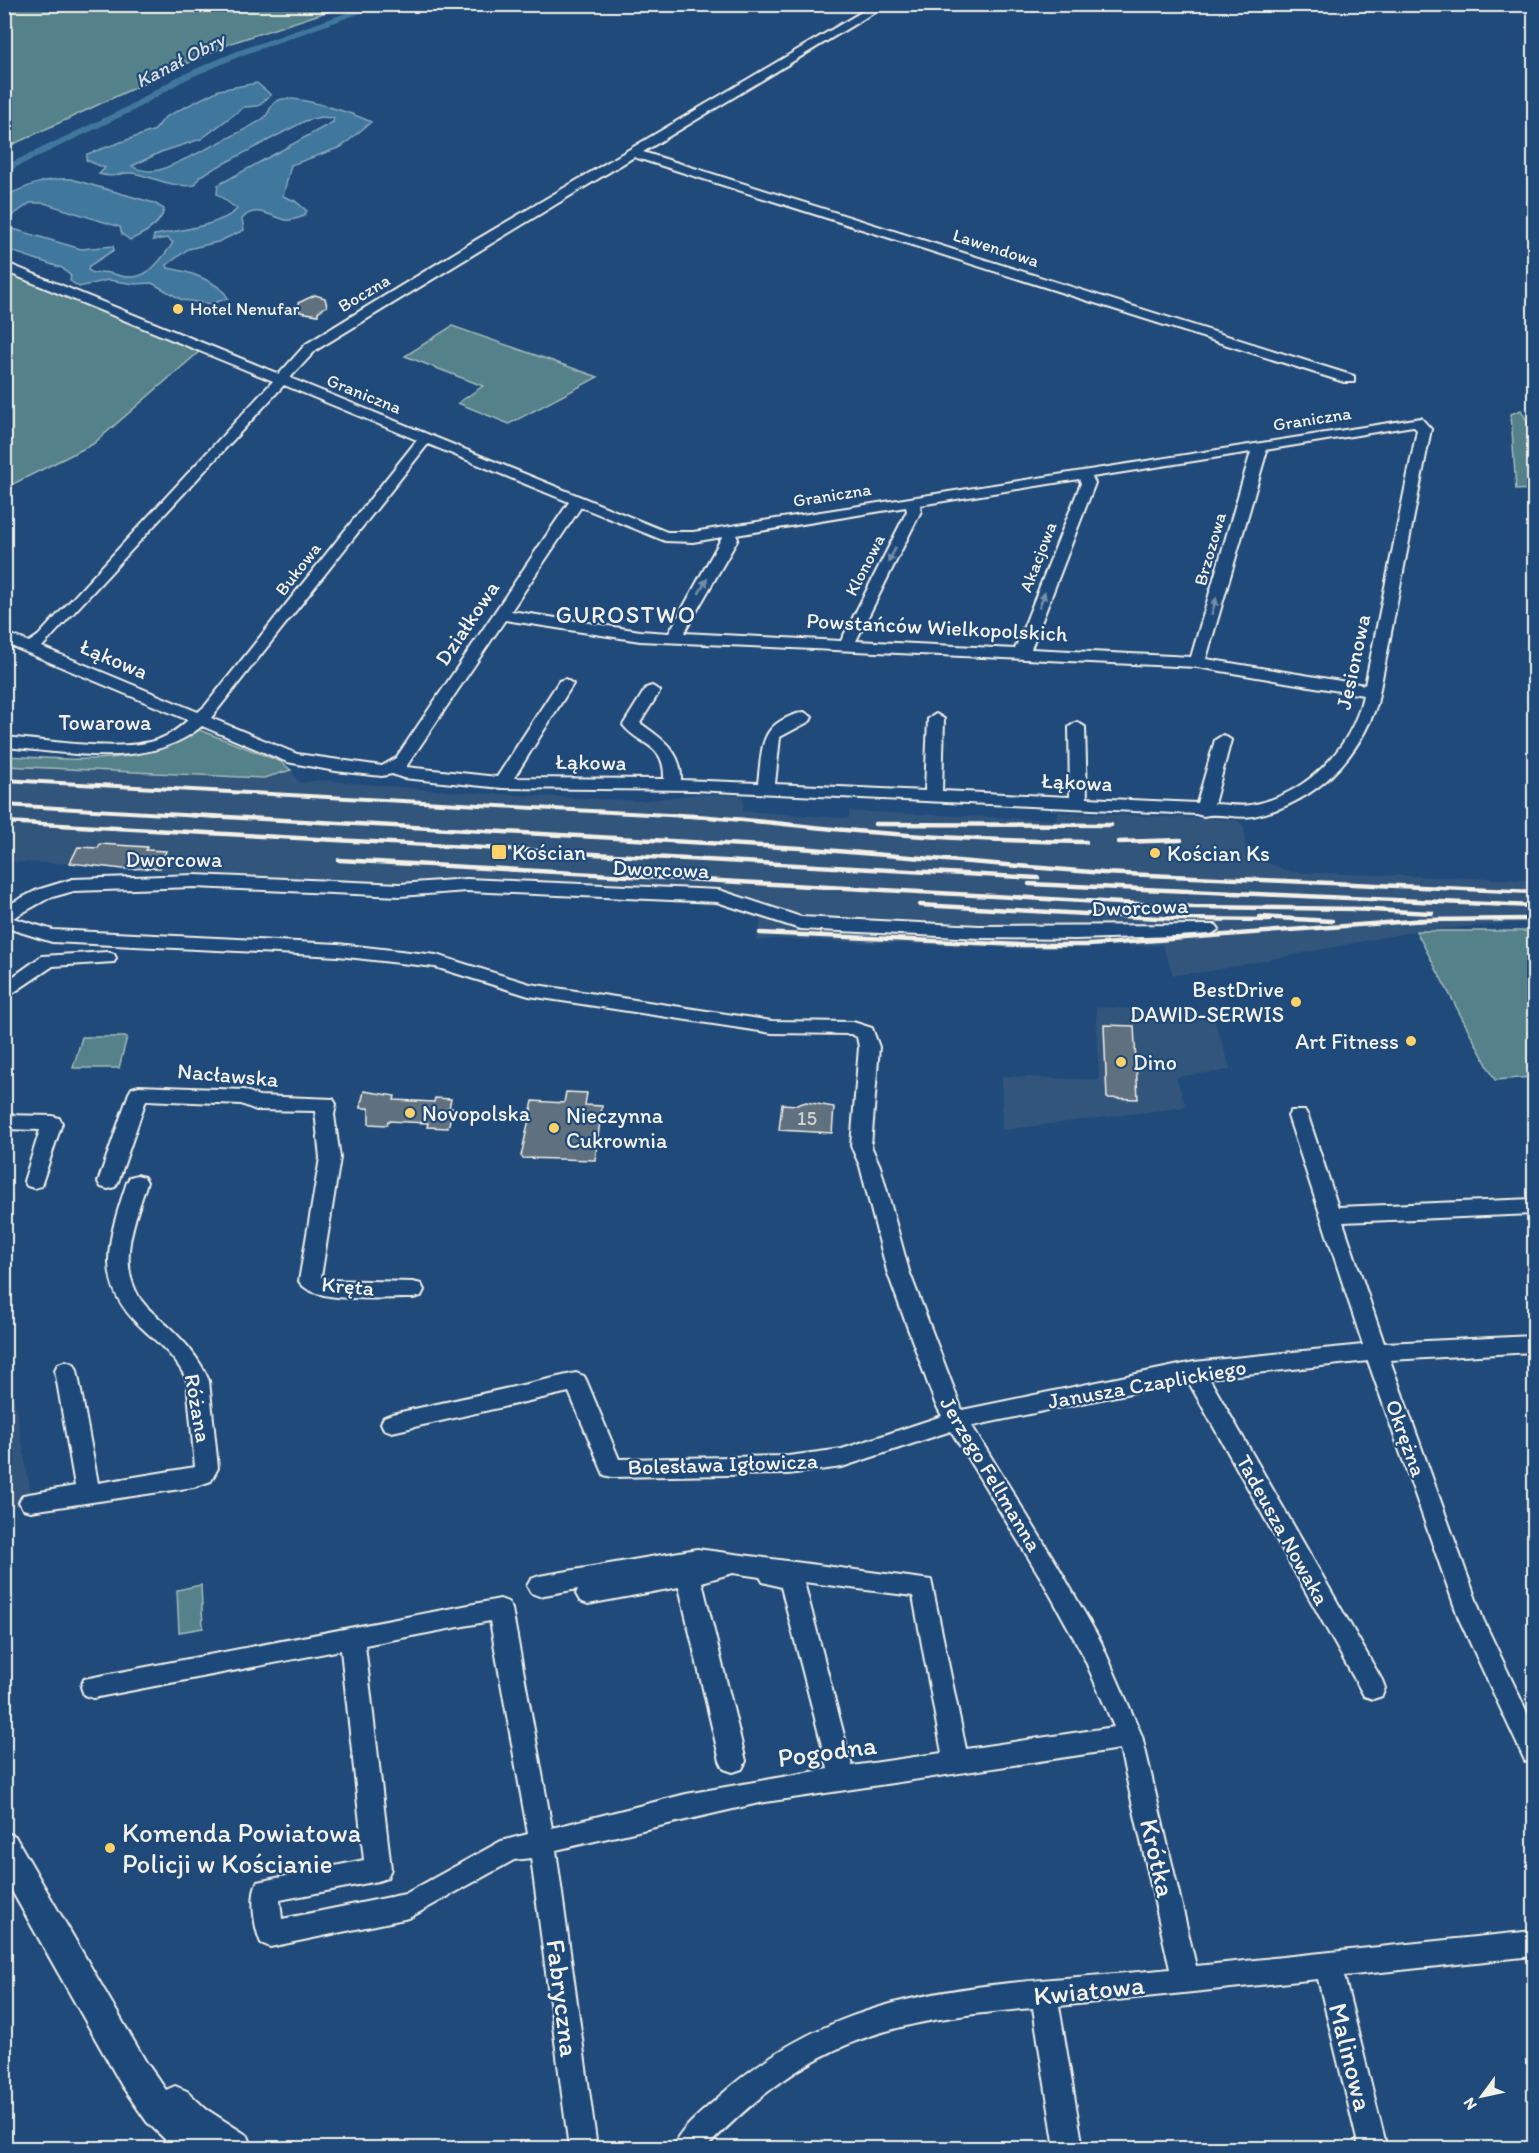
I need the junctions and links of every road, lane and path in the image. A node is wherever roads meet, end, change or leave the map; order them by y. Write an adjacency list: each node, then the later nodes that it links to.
1 (883, 4): 2 (street, Boczna)
2 (633, 152): 4 (street, Lawendowa); 5 (street, Boczna)
3 (4, 266): 5 (street, Graniczna)
4 (1349, 379)
5 (279, 380): 7 (street, Graniczna); 17 (street, Boczna)
6 (1416, 421): 8 (street, Graniczna); 22 (street, Jesionowa)
7 (425, 439): 10 (street, Graniczna); 25 (street, Bukowa)
8 (1257, 448): 9 (street, Graniczna); 19 (street, Brzozowa, one-way to 8)
9 (1084, 475): 11 (street, Graniczna); 18 (street, Akacjowa, one-way to 9)
10 (577, 501): 12 (street, Graniczna); 13 (street, Działkowa)
11 (912, 502): 12 (street, Graniczna); 16 (street, Klonowa, one-way to 16)
12 (727, 531): 15 (street, one-way to 12)
13 (500, 614): 15 (street, Powstańców Wielkopolskich); 29 (street, Działkowa)
14 (4, 637): 17 (street, Łąkowa)
15 (674, 637): 16 (street, Powstańców Wielkopolskich)
16 (846, 646): 18 (street, Powstańców Wielkopolskich)
17 (31, 648): 25 (street, Łąkowa)
18 (1021, 654): 19 (street, Powstańców Wielkopolskich)
19 (1197, 662): 22 (street, Powstańców Wielkopolskich)
20 (566, 684): 30 (street)
21 (652, 691): 31 (street)
22 (1371, 691): 35 (street, Jesionowa)
23 (804, 717): 32 (street)
24 (936, 719): 33 (street)
25 (199, 720): 28 (street, Towarowa); 29 (street, Łąkowa)
26 (1077, 728): 34 (street)
27 (1223, 740): 35 (street)
28 (4, 742)
29 (394, 768): 30 (street, Łąkowa)
30 (502, 783): 31 (street, Łąkowa)
31 (672, 786): 32 (street, Łąkowa)
32 (766, 789): 33 (street, Łąkowa)
33 (933, 797): 34 (street, Łąkowa)
34 (1078, 805): 35 (street, Łąkowa)
35 (1203, 811)
36 (4, 915): 38 (street, Dworcowa)
37 (4, 921): 54 (street, Jerzego Fellmanna)
38 (1210, 929)
39 (107, 958): 40 (street)
40 (4, 993)
41 (1298, 1116): 48 (street, Okrężna)
42 (4, 1122): 43 (street)
43 (33, 1181)
44 (108, 1182): 46 (street, Nacławska)
45 (137, 1182): 56 (street, Różana)
46 (326, 1185): 49 (street, Kręta)
47 (1534, 1206): 48 (street)
48 (1331, 1215): 51 (street, Okrężna)
49 (413, 1290)
50 (1534, 1344): 51 (street, Janusza Czaplickiego)
51 (1376, 1352): 53 (street, Janusza Czaplickiego); 65 (street, Okrężna)
52 (66, 1370): 56 (street)
53 (1194, 1371): 54 (street, Janusza Czaplickiego); 63 (street, Tadeusza Nowaka)
54 (957, 1420): 55 (street, Bolesława Igłowicza); 64 (street, Jerzego Fellmanna)
55 (392, 1424)
56 (88, 1493): 57 (street, Różana)
57 (31, 1502)
58 (688, 1575): 60 (street); 66 (street); 68 (street)
59 (540, 1586): 67 (street)
60 (588, 1594)
61 (352, 1637): 62 (street); 69 (street, Fabryczna); 69 (street, Pogodna)
62 (93, 1687)
63 (1373, 1688)
64 (1130, 1736): 67 (street, Pogodna); 73 (street, Krótka)
65 (1534, 1753)
66 (733, 1761)
67 (956, 1762): 68 (street, Pogodna)
68 (843, 1779): 69 (street, Pogodna)
69 (543, 1844): 78 (street, Fabryczna)
70 (4, 1846): 75 (street)
71 (1534, 1943): 72 (street, Kwiatowa)
72 (1328, 1965): 73 (street, Kwiatowa); 81 (street, Malinowa)
73 (1186, 1980): 74 (street, Kwiatowa)
74 (1044, 1995): 79 (street, Kwiatowa); 80 (street)
75 (112, 2032): 76 (street); 77 (street)
76 (199, 2148)
77 (236, 2148)
78 (583, 2148)
79 (687, 2148)
80 (1069, 2148)
81 (1373, 2148)

